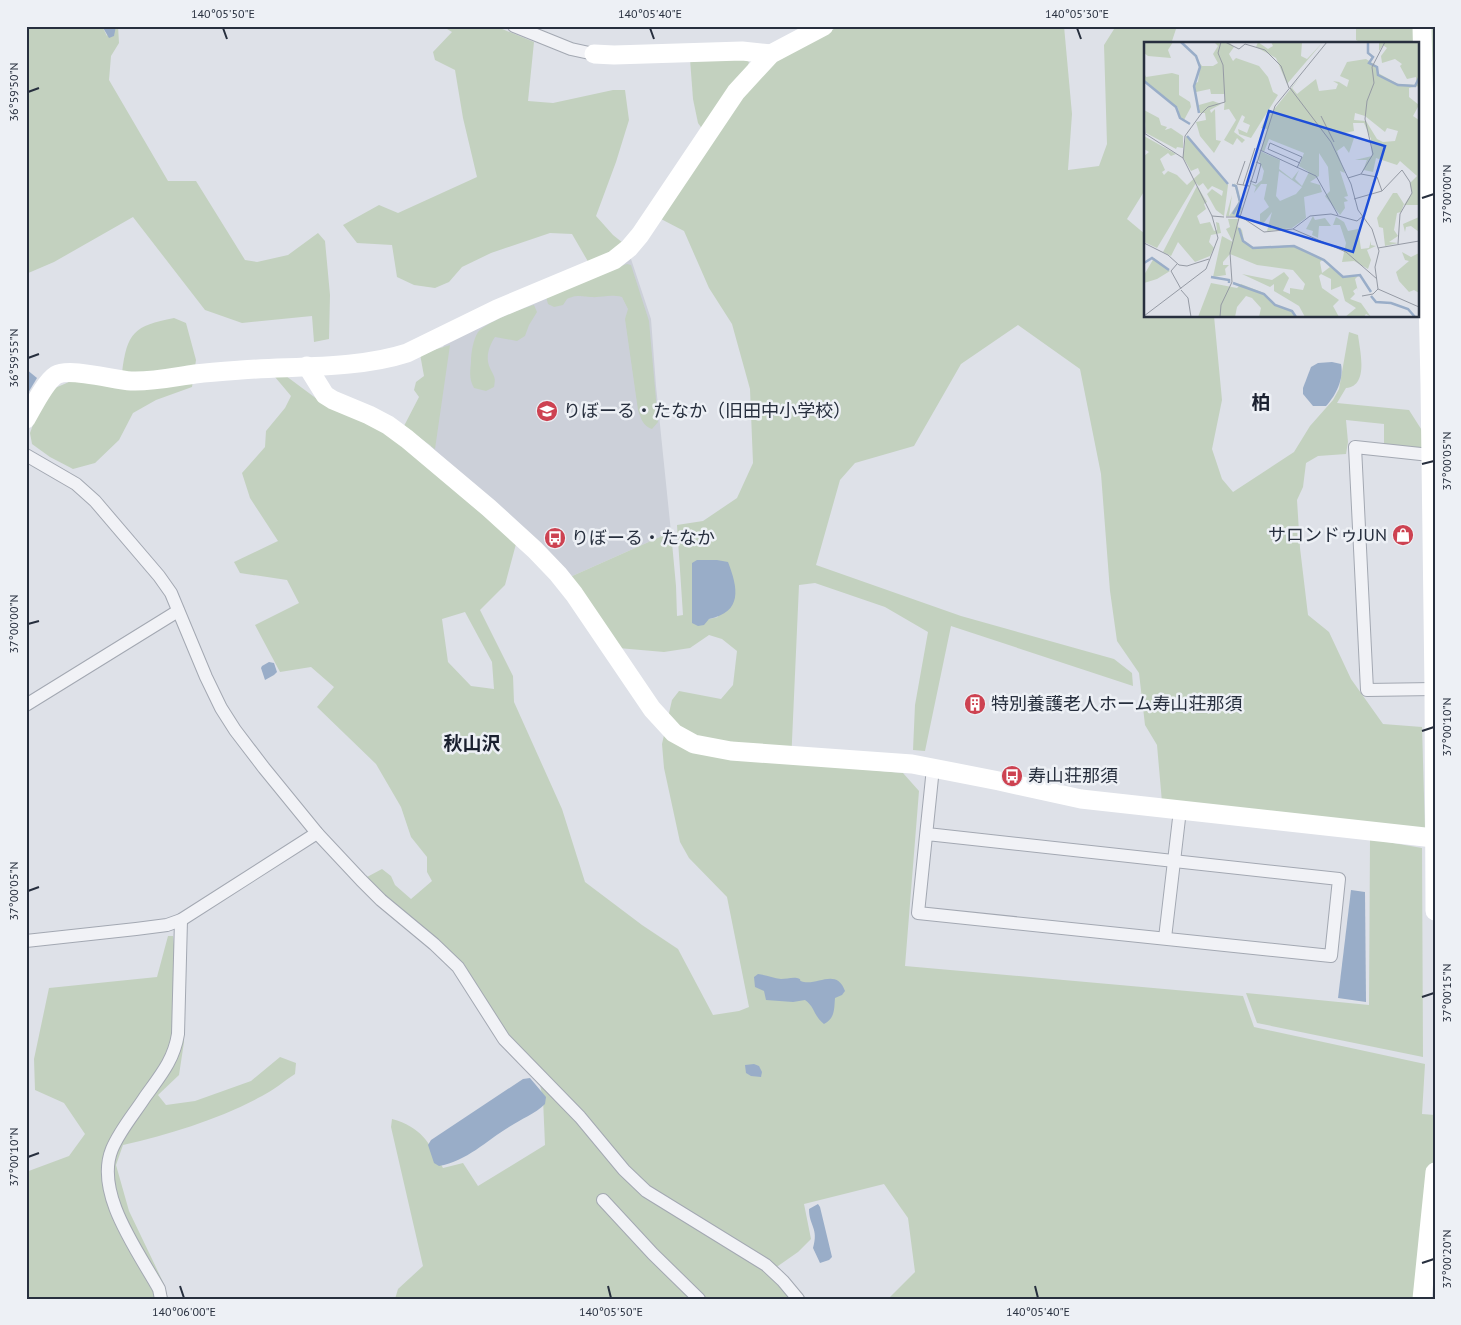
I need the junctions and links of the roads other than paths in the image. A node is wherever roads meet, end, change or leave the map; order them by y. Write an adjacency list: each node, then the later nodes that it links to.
1 (514, 26): 4 (street)
2 (824, 26): 5 (street)
3 (1422, 26): 7 (street)
4 (594, 54): 5 (street)
5 (771, 54): 6 (street)
6 (307, 366): 8 (street); 14 (street)
7 (1432, 384): 10 (street)
8 (26, 419)
9 (26, 455): 11 (street)
10 (1430, 455): 12 (street); 12 (street)
11 (178, 611): 13 (street); 16 (street)
12 (1434, 689): 17 (street)
13 (26, 705)
14 (933, 768): 15 (street); 18 (street)
15 (1180, 810): 17 (street); 19 (street)
16 (317, 833): 21 (street); 28 (street)
17 (1434, 833): 20 (street)
18 (927, 834): 19 (street); 22 (street)
19 (1173, 862): 22 (street); 22 (street)
20 (1435, 912)
21 (181, 920): 23 (street); 26 (street)
22 (1165, 938)
23 (26, 941)
24 (1435, 1172): 29 (street)
25 (603, 1200): 27 (street)
26 (161, 1299)
27 (699, 1299)
28 (798, 1299)
29 (1422, 1299)

